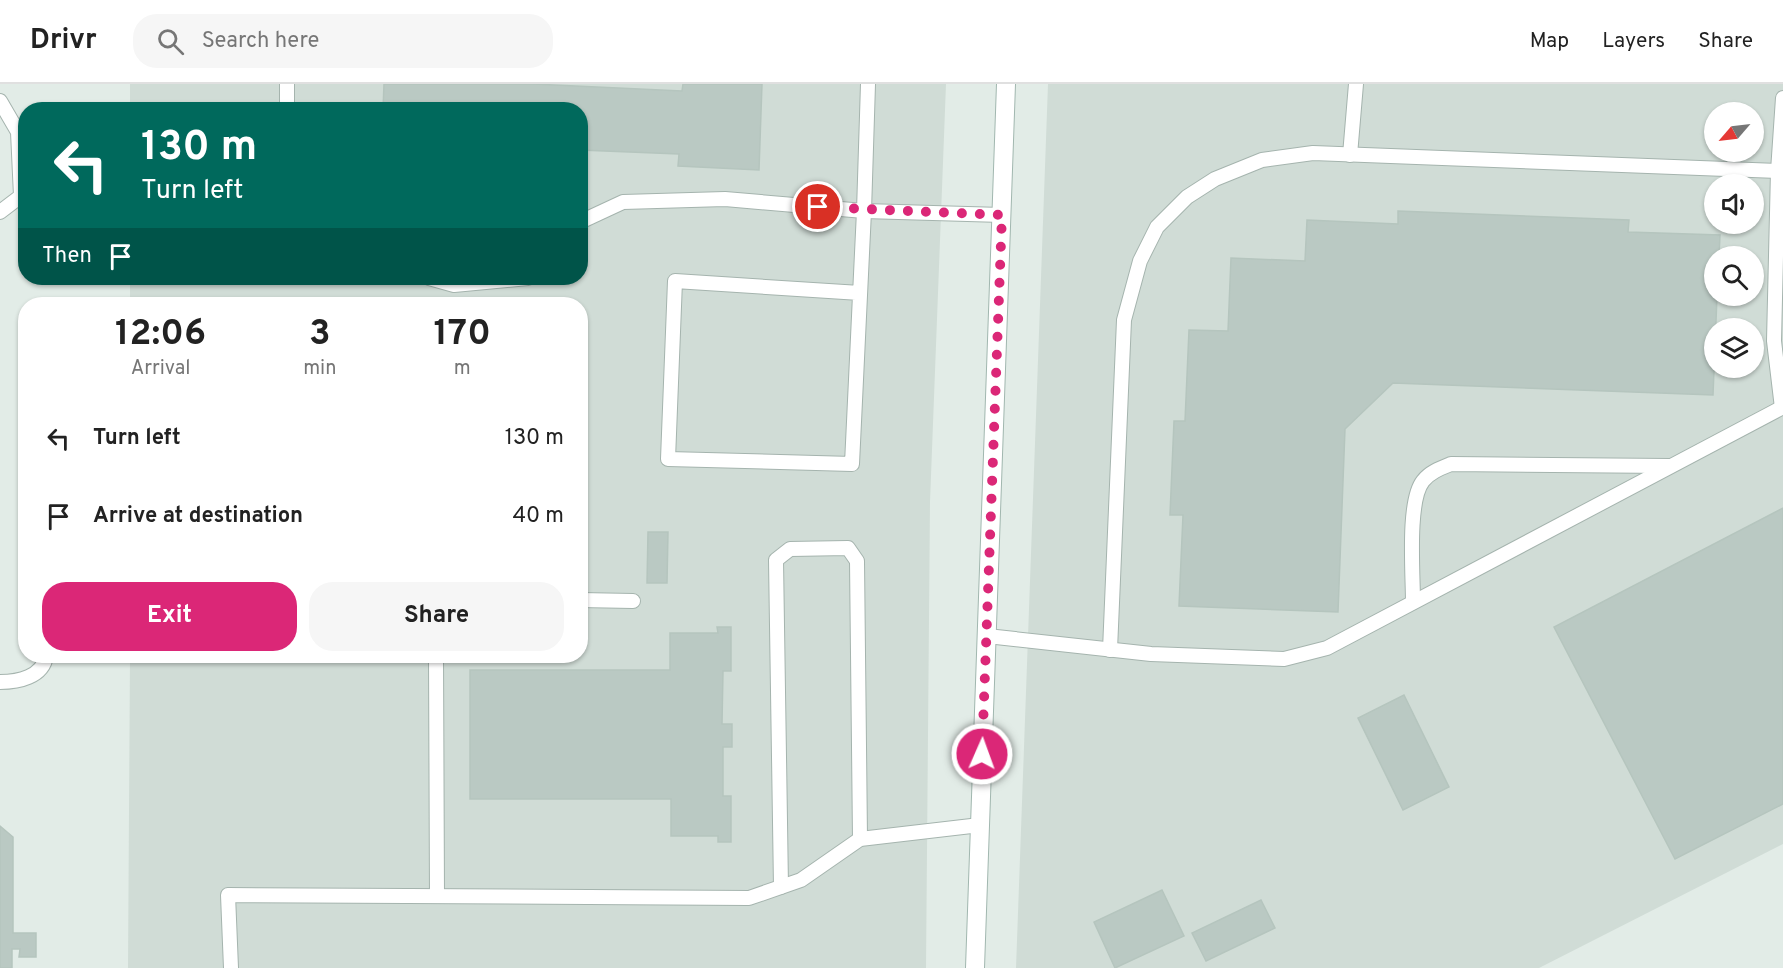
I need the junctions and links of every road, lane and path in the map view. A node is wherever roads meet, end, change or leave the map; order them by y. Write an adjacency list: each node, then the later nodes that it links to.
1 (287, 84): 7 (lane)
2 (868, 84): 12 (lane)
3 (1006, 84): 14 (main road)
4 (1356, 84): 9 (lane)
5 (1783, 98): 10 (lane)
6 (0, 102): 8 (lane)
7 (287, 102)
8 (18, 132)
9 (1350, 155): 10 (lane); 23 (lane)
10 (1778, 171): 17 (lane)
11 (18, 198): 13 (lane)
12 (864, 211): 14 (lane); 15 (lane); 16 (lane)
13 (0, 212)
14 (1002, 215): 22 (main road)
15 (588, 218)
16 (860, 292): 16 (lane)
17 (1782, 407): 18 (lane)
18 (1671, 466): 21 (lane); 21 (lane)
19 (588, 600): 20 (lane)
20 (633, 601)
21 (1413, 602): 23 (lane)
22 (987, 636): 23 (lane); 27 (main road)
23 (1110, 650)
24 (42, 663): 26 (lane)
25 (436, 663): 30 (lane)
26 (0, 682)
27 (980, 825): 28 (lane); 32 (main road)
28 (860, 839): 29 (lane); 29 (lane)
29 (781, 887): 30 (lane)
30 (437, 896): 31 (lane)
31 (231, 968)
32 (975, 968)

